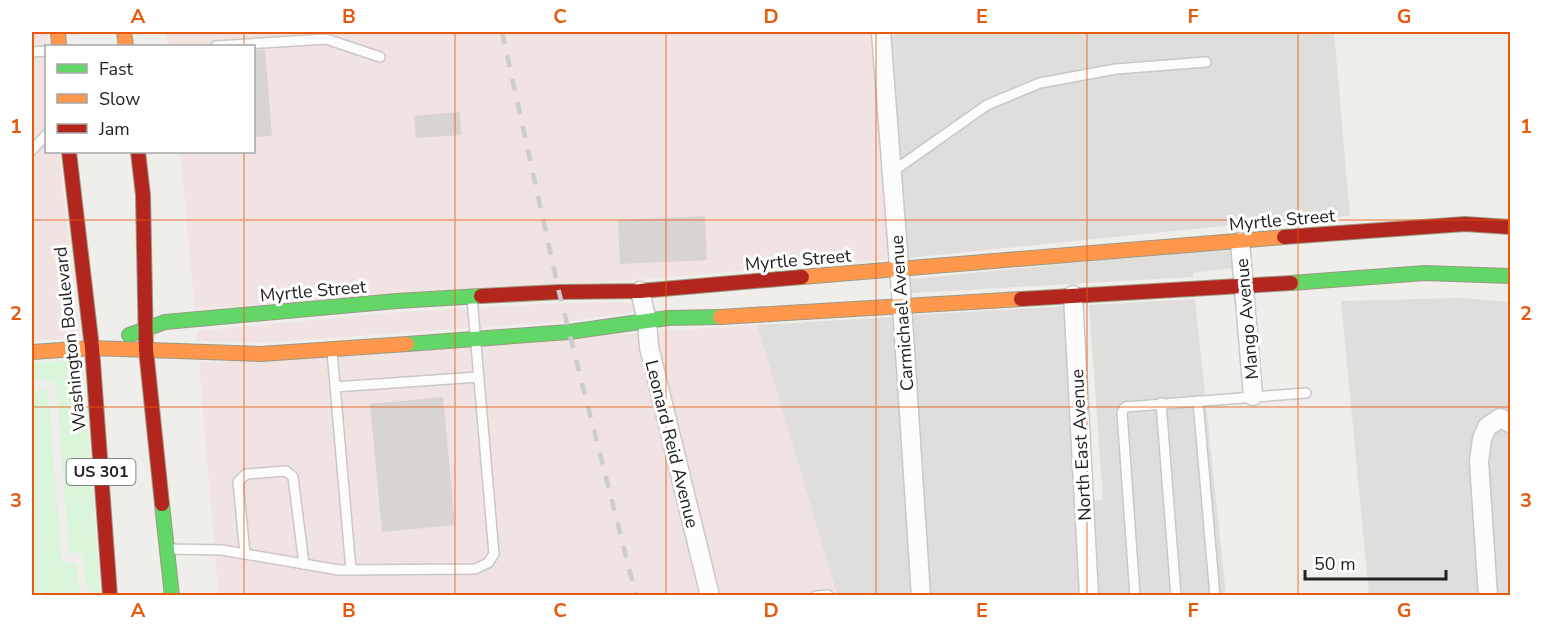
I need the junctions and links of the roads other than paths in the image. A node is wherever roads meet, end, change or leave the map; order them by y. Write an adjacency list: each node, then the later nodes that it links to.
1 (881, 32): 9 (street, Carmichael Avenue)
2 (232, 45): 3 (lane)
3 (380, 57)
4 (1206, 62): 9 (lane)
5 (45, 136): 6 (lane)
6 (32, 150)
7 (69, 153): 22 (street, Washington Boulevard / US 301)
8 (138, 153): 20 (street, US 301)
9 (892, 172): 12 (street, Carmichael Avenue)
10 (1510, 227): 11 (street, Myrtle Street)
11 (1240, 242): 12 (street, Myrtle Street); 14 (street, Mango Avenue)
12 (899, 269): 15 (street, Myrtle Street); 18 (street, Carmichael Avenue)
13 (1510, 276): 14 (street, Myrtle Street)
14 (1244, 286): 16 (street, Myrtle Street); 29 (street, Mango Avenue)
15 (640, 291): 17 (street, Myrtle Street); 19 (street, Leonard Reid Avenue)
16 (1073, 295): 18 (street, Myrtle Street); 43 (street, North East Avenue)
17 (472, 297): 20 (street, Myrtle Street); 21 (lane)
18 (902, 305): 19 (street, Myrtle Street); 42 (street, Carmichael Avenue)
19 (647, 321): 21 (street, Myrtle Street); 40 (street, Leonard Reid Avenue)
20 (145, 329): 22 (street, Myrtle Street); 24 (street, US 301)
21 (475, 339): 23 (street, Myrtle Street); 26 (lane)
22 (92, 348): 24 (street, Myrtle Street); 25 (street, Myrtle Street); 38 (street, Washington Boulevard / US 301)
23 (332, 348): 24 (street, Myrtle Street); 27 (lane)
24 (146, 350): 33 (street, US 301)
25 (32, 352)
26 (478, 377): 27 (lane); 36 (lane)
27 (335, 387): 36 (lane)
28 (1306, 393): 29 (lane)
29 (1254, 396): 30 (lane)
30 (1198, 401): 31 (lane); 46 (lane)
31 (1161, 403): 44 (lane); 45 (lane)
32 (1510, 423): 47 (street)
33 (167, 549): 34 (lane); 39 (street, US 301)
34 (245, 554): 35 (lane); 35 (lane)
35 (304, 564): 36 (lane)
36 (351, 570)
37 (828, 595): 41 (lane)
38 (110, 596)
39 (172, 596)
40 (710, 596)
41 (816, 596)
42 (921, 596)
43 (1089, 596)
44 (1135, 596)
45 (1176, 596)
46 (1215, 596)
47 (1488, 596)

